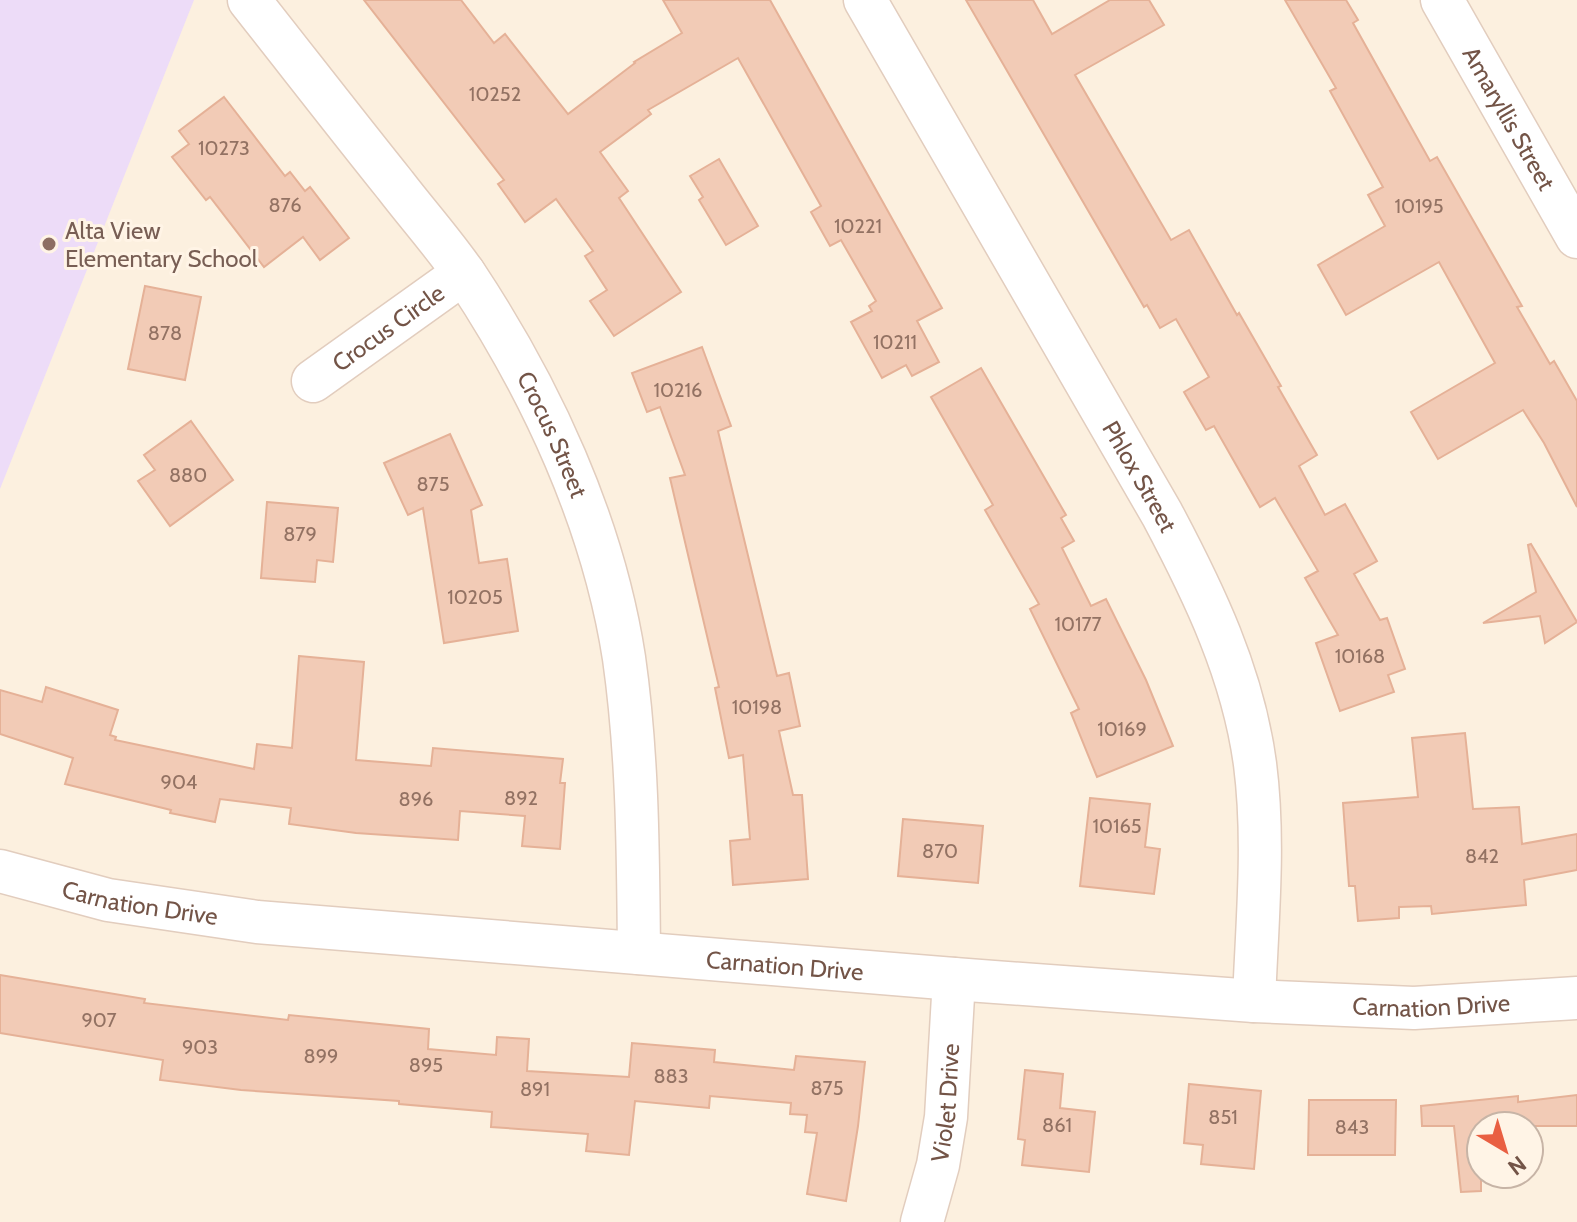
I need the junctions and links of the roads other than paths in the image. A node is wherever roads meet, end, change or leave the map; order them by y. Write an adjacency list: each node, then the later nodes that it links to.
1 (865, 0): 11 (street, Phlox Street)
2 (1442, 0): 4 (street, Amaryllis Street)
3 (261, 4): 5 (street, Crocus Street)
4 (1577, 237)
5 (464, 273): 6 (street, Crocus Circle); 8 (street, Crocus Street)
6 (313, 381)
7 (0, 871): 8 (street, Carnation Drive)
8 (639, 953): 9 (street, Carnation Drive)
9 (954, 979): 11 (street, Carnation Drive); 12 (street, Violet Drive)
10 (1577, 998): 11 (street, Carnation Drive)
11 (1254, 1001)
12 (922, 1222)

